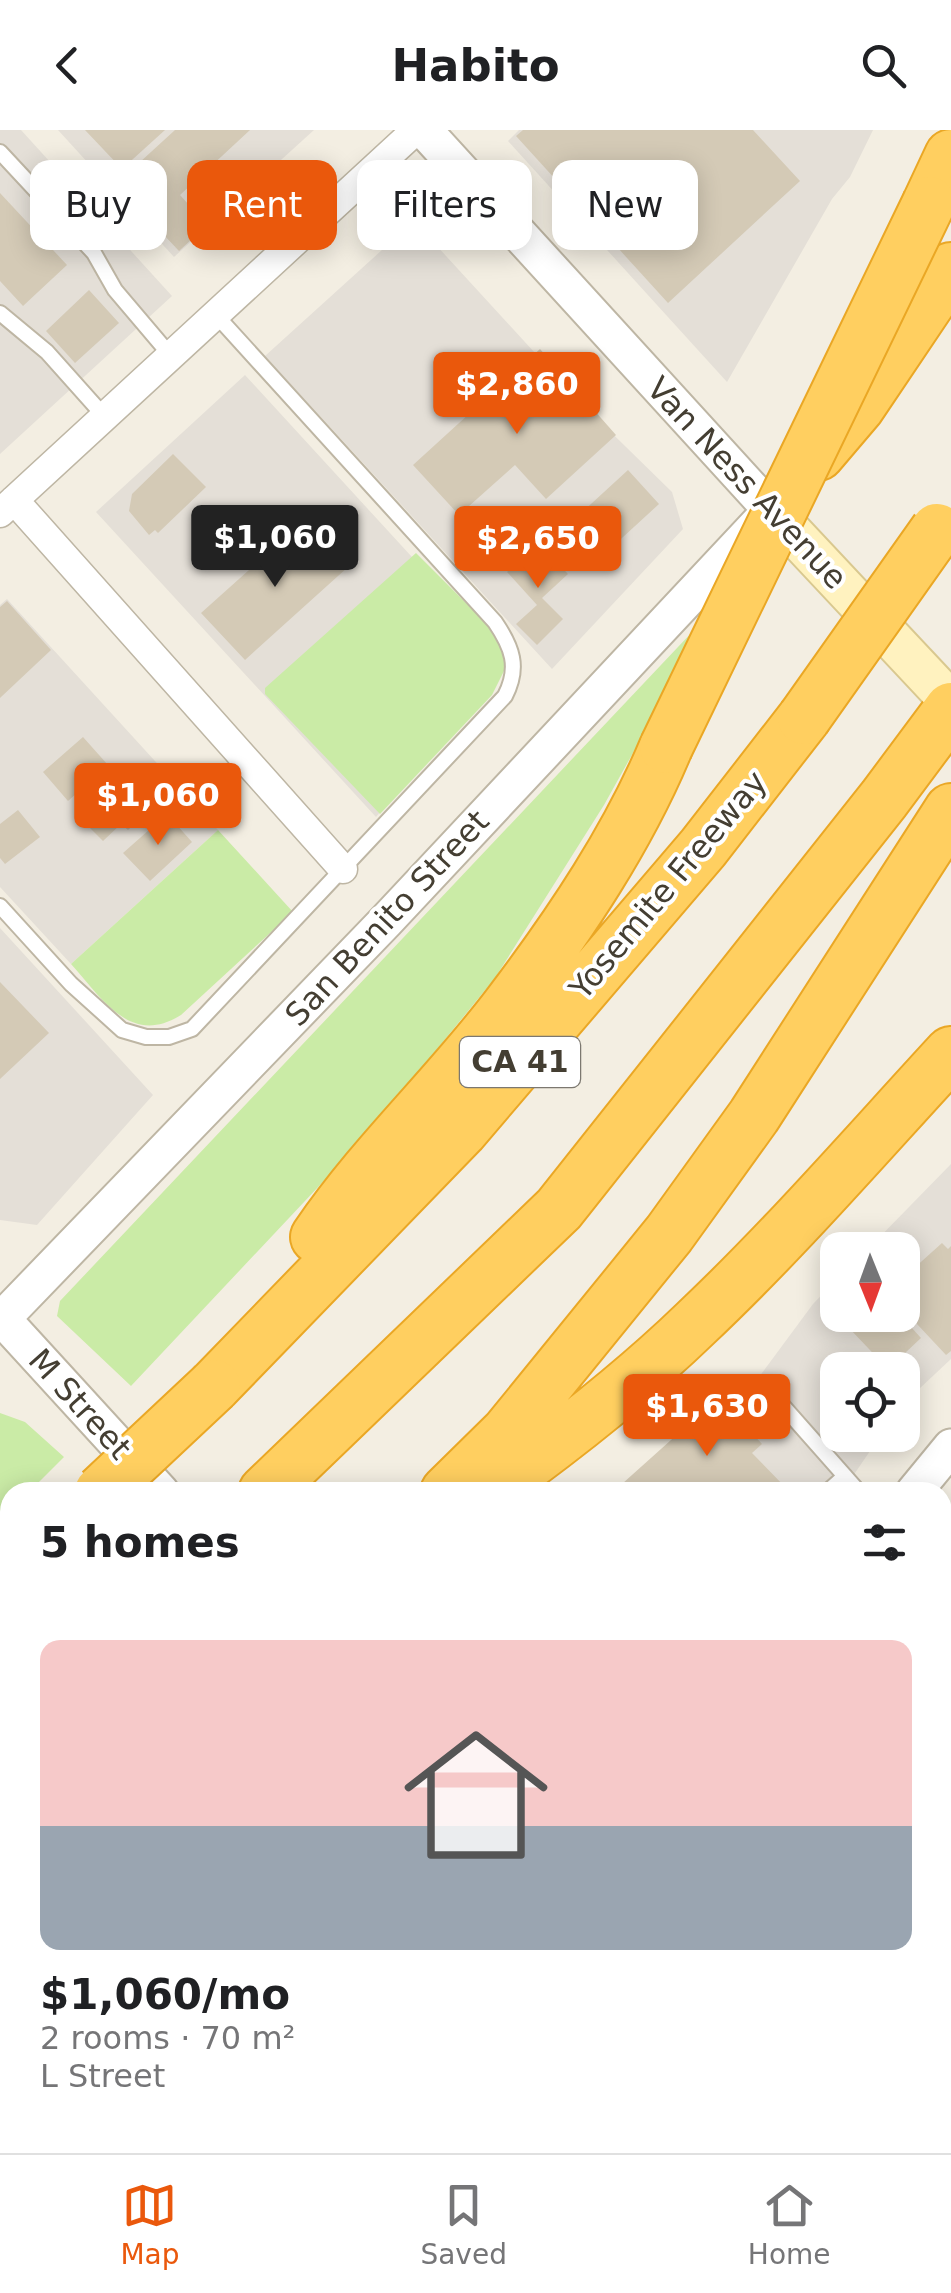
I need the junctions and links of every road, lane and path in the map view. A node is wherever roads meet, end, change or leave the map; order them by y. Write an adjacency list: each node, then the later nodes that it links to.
1 (420, 130): 6 (street); 10 (street, Van Ness Avenue)
2 (0, 152): 7 (lane)
3 (951, 156): 18 (highway, bridge)
4 (951, 269): 10 (highway)
5 (0, 312): 8 (lane)
6 (216, 314): 7 (street); 14 (lane)
7 (171, 356): 8 (street)
8 (105, 417): 9 (street)
9 (7, 507): 14 (street)
10 (771, 510): 12 (main road, Van Ness Avenue); 17 (street, San Benito Street)
11 (944, 520): 18 (highway, Yosemite Freeway / CA 41, bridge)
12 (951, 706): 22 (highway)
13 (940, 828): 25 (highway)
14 (343, 869): 15 (lane)
15 (0, 906)
16 (951, 1054): 26 (highway)
17 (1, 1319): 24 (street, M Street)
18 (214, 1386): 23 (highway, Yosemite Freeway / CA 41, bridge)
19 (783, 1406): 21 (lane)
20 (951, 1447): 29 (street)
21 (845, 1476): 27 (lane); 28 (lane)
22 (281, 1477)
23 (113, 1482)
24 (151, 1482)
25 (457, 1482)
26 (503, 1482)
27 (838, 1482)
28 (850, 1482)
29 (924, 1482)

